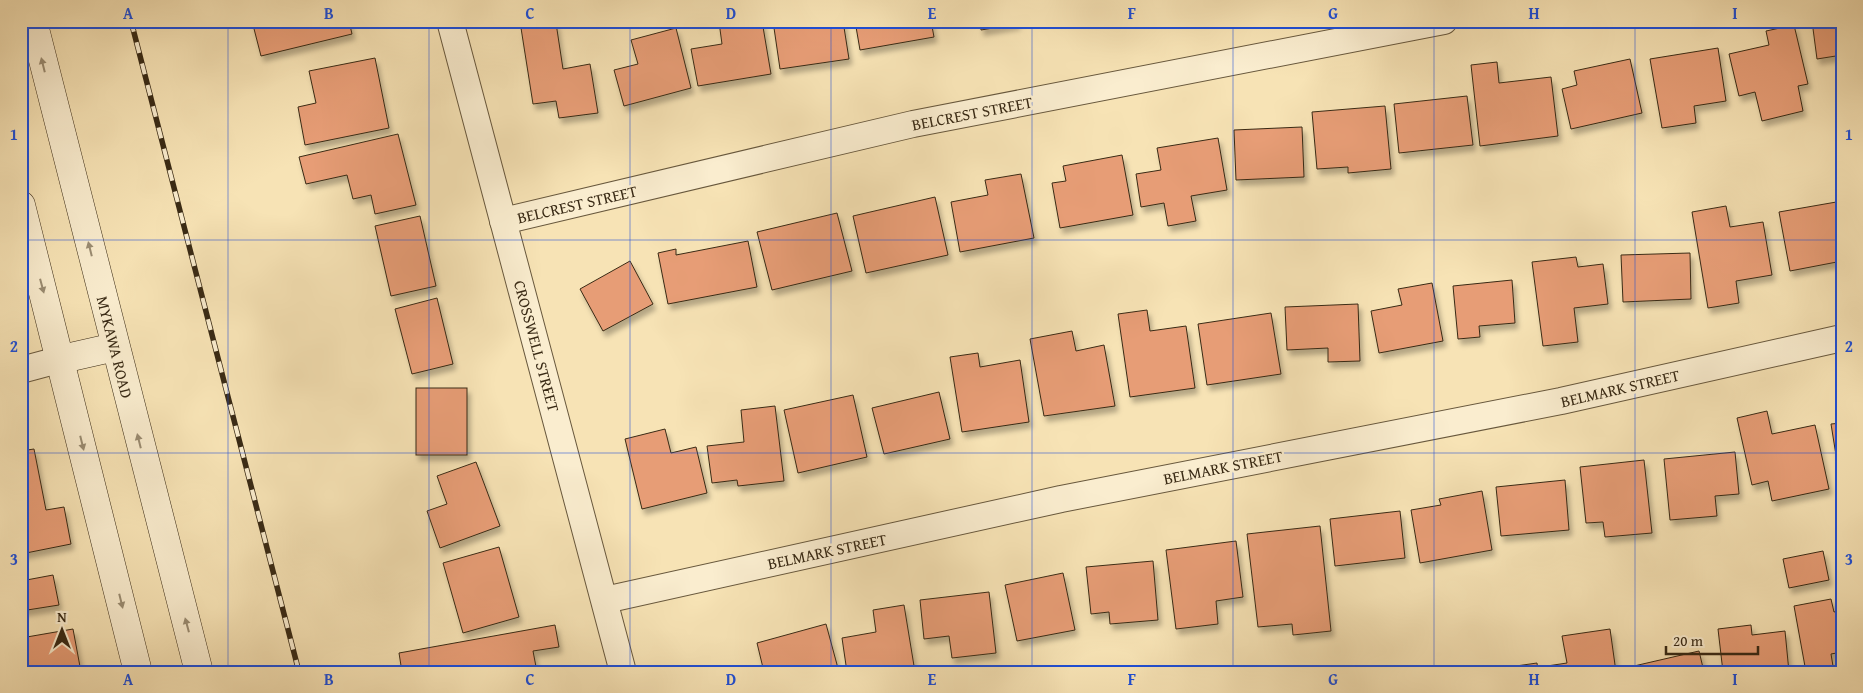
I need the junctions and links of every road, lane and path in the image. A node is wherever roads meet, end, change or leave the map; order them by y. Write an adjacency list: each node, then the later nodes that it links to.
1 (33, 21): 7 (main road, MYKAWA ROAD, one-way to 1)
2 (450, 21): 5 (street, CROSSWELL STREET)
3 (1444, 21): 5 (street, BELCREST STREET)
4 (21, 205): 8 (main road, one-way to 8)
5 (503, 221): 10 (street, CROSSWELL STREET)
6 (1842, 338): 10 (street, BELMARK STREET)
7 (115, 347): 8 (main road); 12 (main road, MYKAWA ROAD, one-way to 7)
8 (62, 359): 9 (street); 11 (main road, one-way to 11)
9 (21, 370)
10 (605, 600): 13 (street, CROSSWELL STREET)
11 (138, 672)
12 (199, 672)
13 (622, 672)

